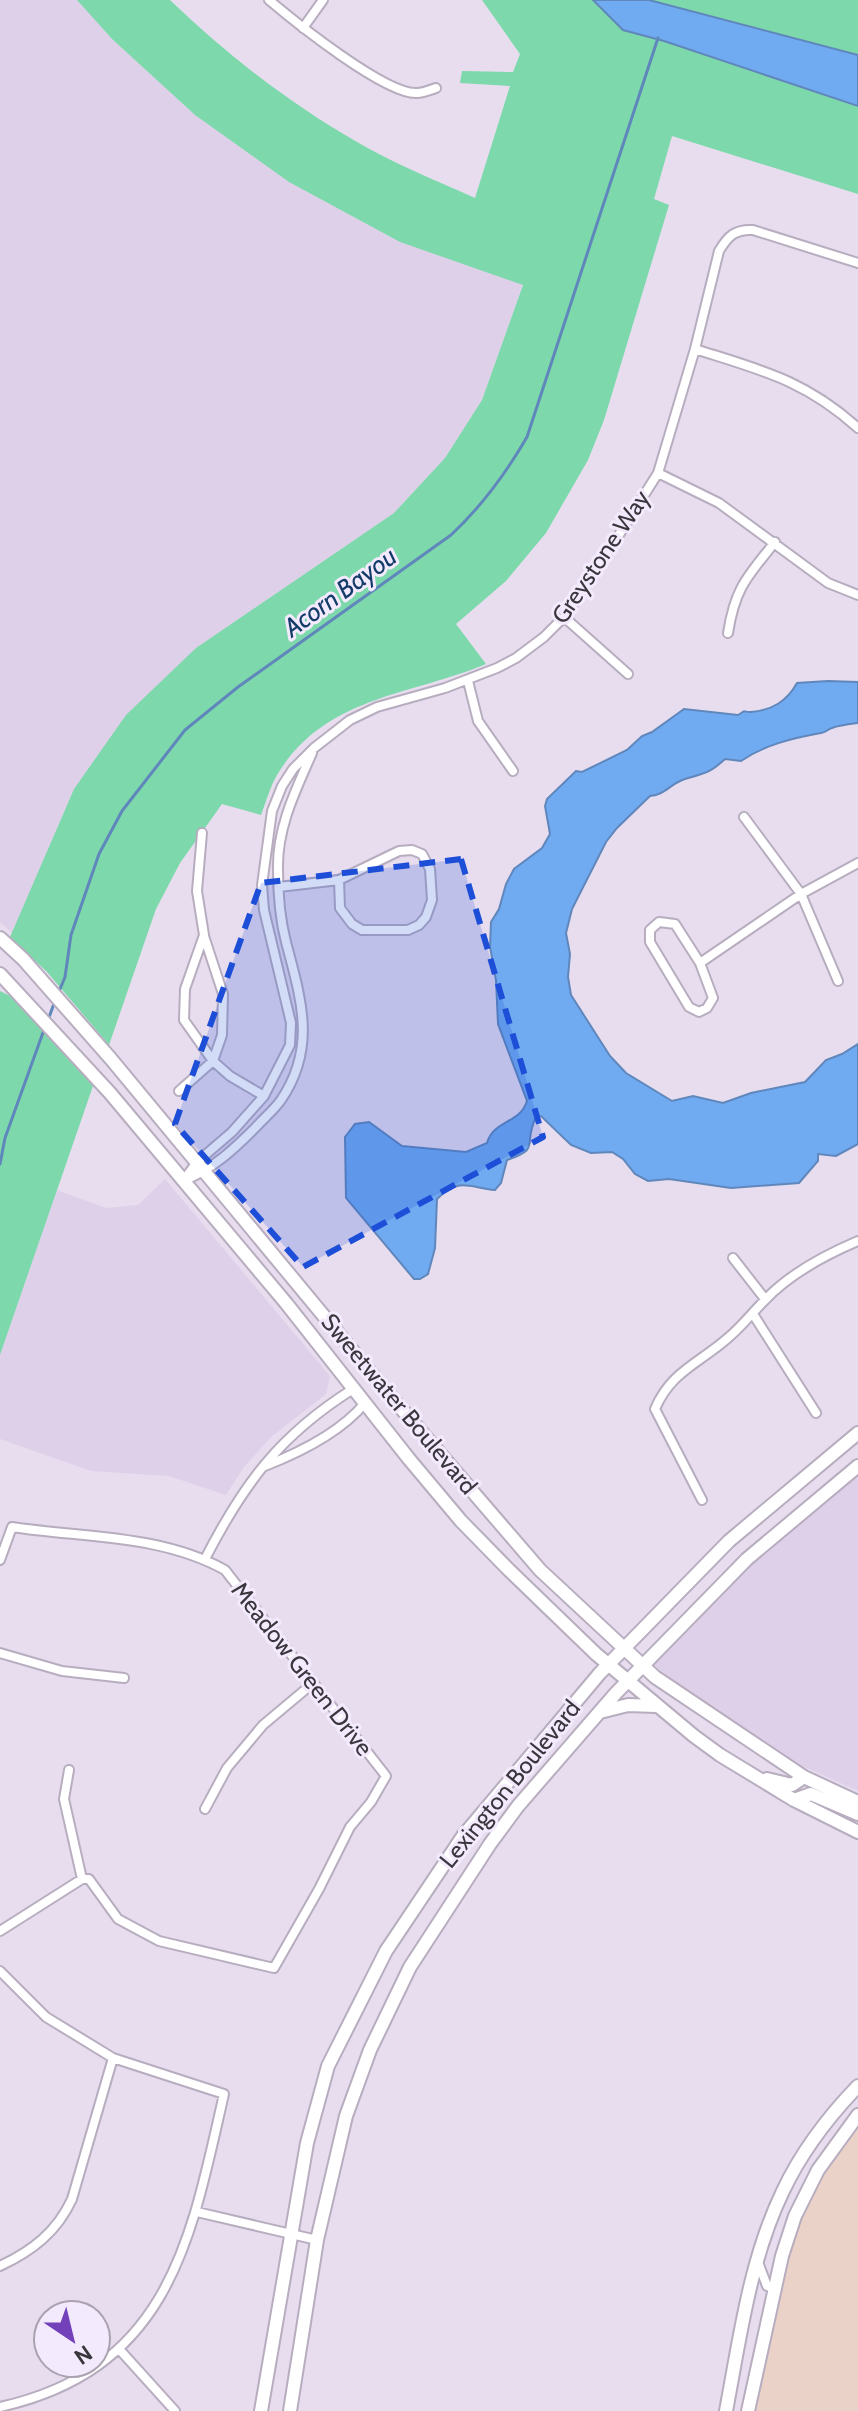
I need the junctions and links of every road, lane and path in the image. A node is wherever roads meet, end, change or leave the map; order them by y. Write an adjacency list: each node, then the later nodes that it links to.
1 (269, 0): 3 (street)
2 (323, 0): 3 (street)
3 (303, 28): 4 (street)
4 (436, 88)
5 (858, 263): 6 (street, Greystone Way)
6 (695, 349): 7 (street); 8 (street, Greystone Way)
7 (858, 428)
8 (658, 473): 9 (street); 11 (street, Greystone Way)
9 (775, 542): 10 (street); 12 (street)
10 (858, 595)
11 (564, 617): 13 (street); 14 (street, Greystone Way)
12 (728, 633)
13 (628, 674)
14 (468, 681): 15 (street, Greystone Way); 16 (street)
15 (314, 748): 17 (street, Greystone Way); 18 (street, Greystone Way)
16 (513, 771)
17 (272, 811): 18 (street); 28 (street, Greystone Way)
18 (286, 814): 23 (street, Greystone Way)
19 (744, 817): 24 (street)
20 (202, 833): 25 (street)
21 (858, 863): 24 (street)
22 (339, 880): 22 (street); 23 (street)
23 (279, 887): 27 (street, Greystone Way)
24 (801, 894): 29 (street); 31 (street)
25 (204, 935): 32 (street); 32 (street)
26 (0, 938): 35 (main road, Sweetwater Boulevard)
27 (293, 958): 28 (street); 35 (street, Greystone Way)
28 (277, 961): 34 (street, Greystone Way)
29 (700, 963): 29 (street)
30 (0, 974): 36 (main road, Sweetwater Boulevard)
31 (838, 981)
32 (213, 1061): 33 (street); 34 (street)
33 (179, 1091)
34 (264, 1096): 35 (street, Greystone Way)
35 (201, 1167): 36 (street, Greystone Way); 41 (main road, Sweetwater Boulevard)
36 (183, 1181): 42 (main road, Sweetwater Boulevard)
37 (858, 1241): 39 (street)
38 (733, 1258): 39 (street)
39 (765, 1299): 40 (street)
40 (753, 1314): 44 (street); 48 (street)
41 (377, 1381): 42 (main road); 43 (main road); 49 (main road, Sweetwater Boulevard)
42 (353, 1389): 43 (main road, Sweetwater Boulevard); 46 (street)
43 (365, 1403): 46 (street); 50 (main road, Sweetwater Boulevard)
44 (816, 1413)
45 (858, 1433): 51 (main road, Lexington Boulevard)
46 (264, 1466): 52 (street)
47 (858, 1466): 53 (main road, Lexington Boulevard)
48 (702, 1500)
49 (481, 1503): 50 (main road); 55 (main road, Sweetwater Boulevard)
50 (461, 1521): 57 (main road, Sweetwater Boulevard)
51 (729, 1541): 53 (main road); 55 (main road, Lexington Boulevard)
52 (205, 1559): 54 (street, Meadow Green Drive); 61 (street, Meadow Green Drive)
53 (747, 1559): 58 (main road, Lexington Boulevard)
54 (0, 1560)
55 (624, 1649): 57 (main road, Lexington Boulevard); 58 (main road, Sweetwater Boulevard)
56 (0, 1653): 59 (street)
57 (608, 1665): 60 (main road, Sweetwater Boulevard); 64 (main road, Lexington Boulevard)
58 (643, 1666): 60 (main road, Lexington Boulevard); 67 (main road, Sweetwater Boulevard)
59 (124, 1678)
60 (627, 1681): 62 (main road, Sweetwater Boulevard); 63 (main road, Lexington Boulevard)
61 (312, 1684): 71 (street); 74 (street, Meadow Green Drive)
62 (656, 1706): 63 (main road); 66 (main road, Sweetwater Boulevard)
63 (600, 1712): 68 (main road, Lexington Boulevard)
64 (524, 1763): 68 (main road); 76 (main road, Lexington Boulevard)
65 (69, 1770): 74 (street)
66 (746, 1771): 67 (main road); 69 (main road, Sweetwater Boulevard)
67 (804, 1777): 70 (main road, Sweetwater Boulevard)
68 (544, 1778): 77 (main road, Lexington Boulevard)
69 (794, 1800): 72 (main road); 73 (main road, Sweetwater Boulevard)
70 (858, 1802)
71 (205, 1809)
72 (858, 1814)
73 (858, 1832)
74 (82, 1879): 75 (street)
75 (0, 1931)
76 (386, 1951): 77 (main road); 85 (main road, Lexington Boulevard)
77 (410, 1967): 86 (main road, Lexington Boulevard)
78 (0, 1971): 79 (street)
79 (113, 2058): 84 (street); 88 (street)
80 (858, 2086): 82 (main road)
81 (858, 2115): 83 (main road)
82 (792, 2176): 83 (street); 87 (main road)
83 (810, 2184): 89 (main road)
84 (197, 2212): 85 (street); 90 (street)
85 (291, 2235): 86 (street); 95 (main road, Lexington Boulevard)
86 (317, 2240): 96 (main road, Lexington Boulevard)
87 (757, 2261): 89 (street); 91 (main road)
88 (0, 2266)
89 (775, 2288): 92 (main road)
90 (119, 2349): 93 (street); 94 (street)
91 (732, 2380): 92 (street); 97 (main road)
92 (753, 2385): 98 (main road)
93 (0, 2407)
94 (175, 2411)
95 (261, 2411)
96 (290, 2411)
97 (726, 2411)
98 (748, 2411)

